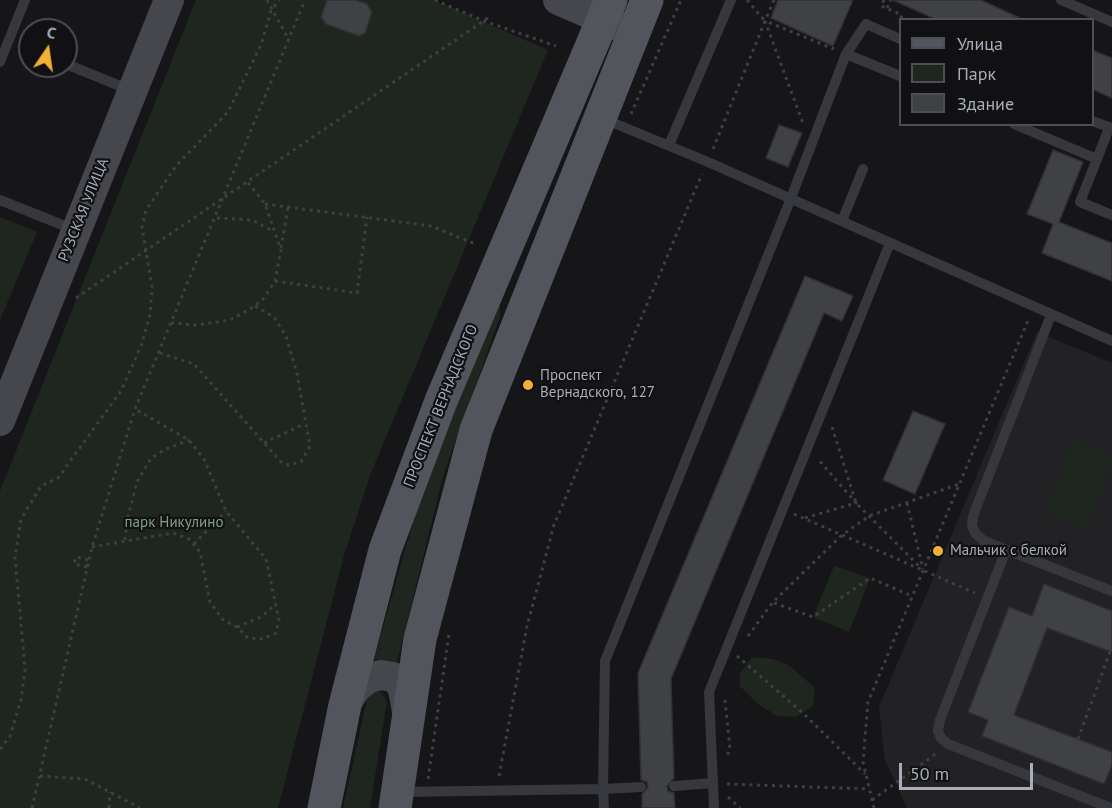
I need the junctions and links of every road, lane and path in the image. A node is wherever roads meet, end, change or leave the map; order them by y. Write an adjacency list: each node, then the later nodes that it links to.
1 (24, 0): 29 (lane)
2 (169, 0): 32 (street, РУЗСКАЯ УЛИЦА)
3 (267, 0): 17 (path)
4 (279, 0): 17 (path)
5 (305, 0): 26 (path)
6 (435, 0): 21 (path)
7 (558, 0): 18 (street)
8 (647, 0): 24 (main road)
9 (681, 0): 33 (path)
10 (731, 0): 37 (lane)
11 (747, 0): 22 (path)
12 (774, 0): 22 (path)
13 (884, 0): 16 (path)
14 (891, 0): 16 (path)
15 (1061, 0): 23 (lane)
16 (887, 8): 20 (path)
17 (271, 10): 26 (path); 56 (path)
18 (607, 10): 24 (street); 101 (main road, ПРОСПЕКТ ВЕРНАДСКОГО)
19 (488, 18): 21 (path)
20 (901, 18)
21 (484, 21): 27 (path); 42 (path)
22 (765, 21): 28 (path); 38 (path); 40 (path)
23 (1112, 22)
24 (633, 33): 33 (main road)
25 (897, 37): 28 (lane)
26 (289, 40): 43 (path)
27 (556, 46)
28 (846, 54): 31 (lane); 38 (lane)
29 (0, 62)
30 (78, 69): 32 (lane)
31 (899, 76)
32 (132, 91): 52 (street, РУЗСКАЯ УЛИЦА)
33 (611, 122): 37 (lane); 102 (main road)
34 (1094, 122): 36 (lane)
35 (1019, 126): 39 (lane)
36 (1110, 128): 39 (lane)
37 (669, 145): 40 (lane)
38 (811, 145): 44 (lane)
39 (1097, 159): 48 (lane)
40 (708, 162): 44 (lane); 113 (path)
41 (863, 169): 51 (lane)
42 (246, 180): 43 (path); 46 (path)
43 (228, 192): 50 (path); 56 (path)
44 (791, 198): 51 (lane); 111 (lane)
45 (0, 200): 52 (lane)
46 (266, 204): 47 (path); 53 (path)
47 (288, 207): 49 (path); 57 (path)
48 (1112, 215)
49 (367, 217): 54 (path); 58 (path)
50 (217, 218): 53 (path); 63 (path)
51 (842, 221): 55 (lane)
52 (75, 230): 68 (street, РУЗСКАЯ УЛИЦА)
53 (275, 232): 57 (path)
54 (474, 243)
55 (890, 243): 61 (lane); 66 (lane)
56 (146, 250): 59 (path); 105 (path)
57 (281, 250): 58 (path)
58 (275, 281): 60 (path)
59 (67, 304)
60 (255, 306): 63 (path); 69 (path)
61 (1034, 308): 62 (lane); 73 (path)
62 (1051, 315): 64 (lane); 84 (lane)
63 (171, 323): 65 (path)
64 (1112, 341)
65 (159, 353): 67 (path); 71 (path)
66 (825, 405): 72 (lane); 75 (path)
67 (135, 409): 70 (path); 83 (path)
68 (0, 421)
69 (304, 424): 71 (path); 71 (path)
70 (189, 440): 77 (path); 81 (path)
71 (264, 443)
72 (808, 447): 75 (path); 76 (lane)
73 (959, 484): 74 (path); 87 (path)
74 (907, 503): 78 (path); 87 (path)
75 (856, 504): 78 (path); 79 (path)
76 (783, 510): 79 (path); 108 (lane)
77 (226, 511): 82 (path); 92 (path)
78 (869, 516): 80 (path); 87 (path)
79 (803, 519): 80 (path)
80 (842, 535): 87 (path); 91 (path)
81 (125, 540): 82 (path); 83 (path)
82 (194, 544): 94 (path)
83 (92, 547): 85 (path)
84 (1006, 550): 88 (lane); 90 (lane)
85 (89, 560): 86 (path); 86 (path)
86 (87, 567): 107 (path)
87 (923, 570): 89 (path); 90 (path)
88 (1112, 591)
89 (912, 596): 91 (path); 106 (path)
90 (988, 598): 104 (lane)
91 (773, 602): 95 (path)
92 (277, 603): 94 (path); 94 (path)
93 (451, 623): 115 (path)
94 (237, 627)
95 (747, 637)
96 (1110, 652): 103 (path)
97 (735, 654): 98 (path)
98 (732, 662)
99 (747, 665): 106 (path)
100 (725, 699): 108 (path)
101 (345, 705): 102 (street); 120 (main road, ПРОСПЕКТ ВЕРНАДСКОГО)
102 (408, 716): 115 (main road)
103 (1078, 739)
104 (948, 744): 116 (path); 124 (lane)
105 (0, 749)
106 (866, 775): 112 (path)
107 (40, 776): 114 (path); 117 (path)
108 (713, 783): 109 (lane); 112 (path); 122 (lane)
109 (674, 786)
110 (641, 787): 111 (lane)
111 (603, 789): 113 (lane); 121 (lane)
112 (869, 789): 116 (path)
113 (496, 791): 115 (lane)
114 (110, 792): 118 (path); 119 (path)
115 (406, 797)
116 (872, 800): 123 (path)
117 (32, 808)
118 (110, 808)
119 (140, 808)
120 (324, 808)
121 (604, 808)
122 (714, 808)
123 (874, 808)
124 (1111, 808)

